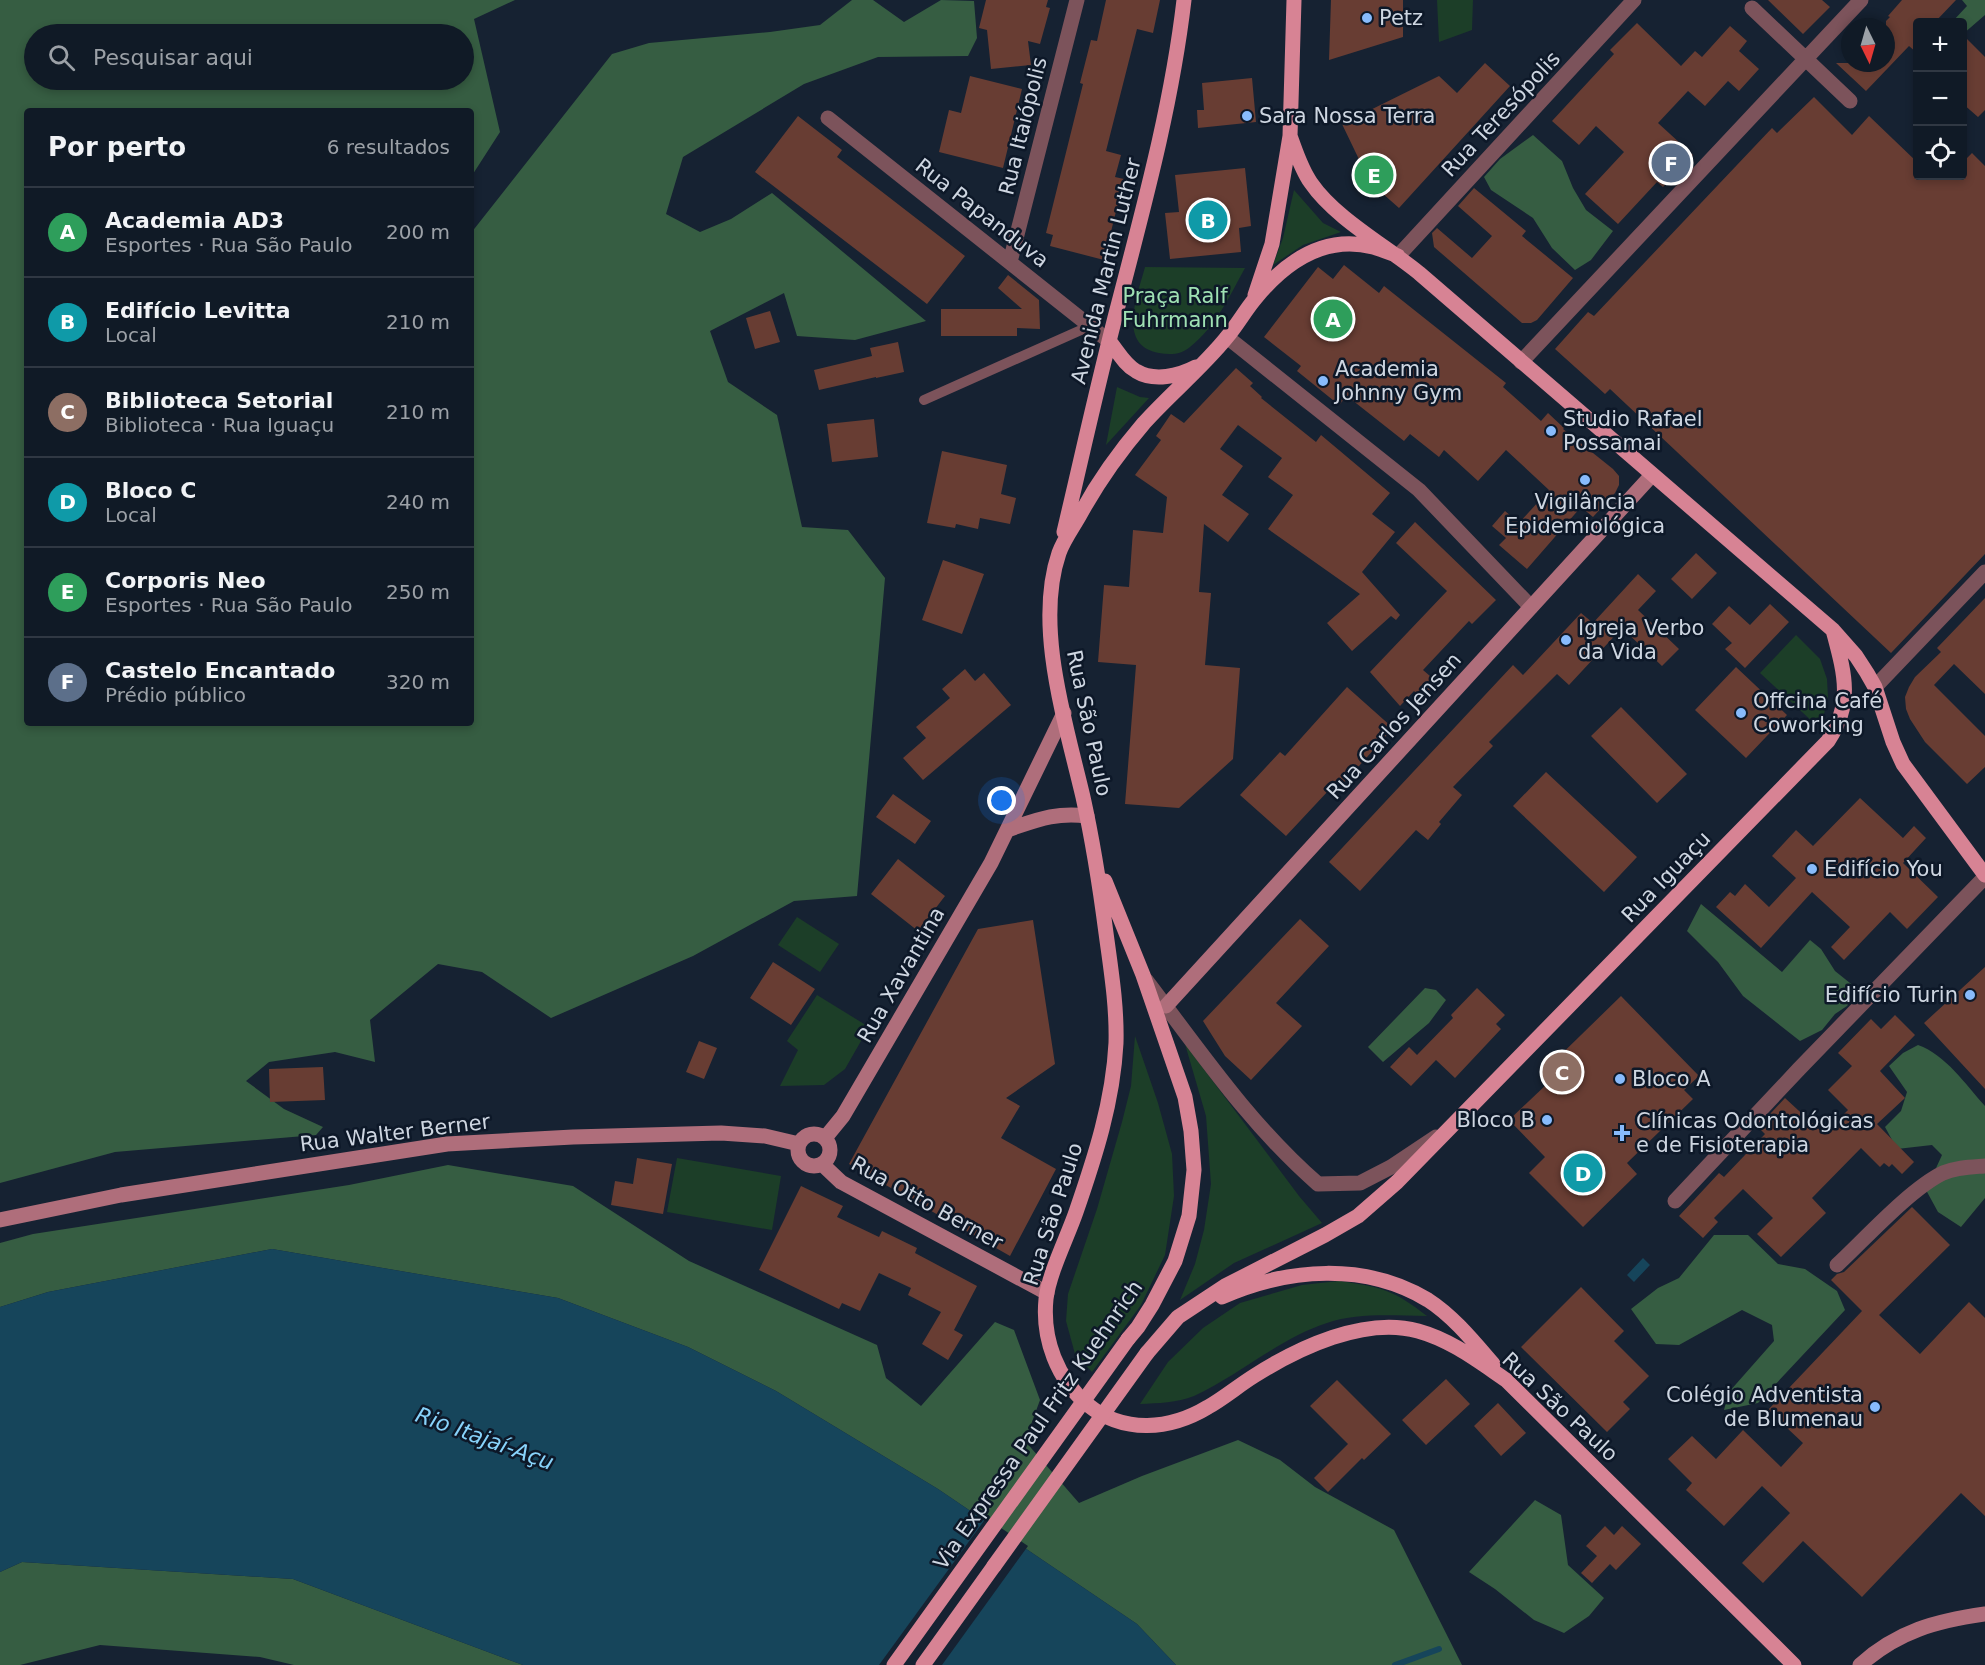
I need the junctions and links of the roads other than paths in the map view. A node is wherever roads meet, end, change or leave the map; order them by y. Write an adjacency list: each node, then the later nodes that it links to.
1 (1077, 0): 12 (street, Rua Itaiópolis)
2 (1184, 0): 16 (main road, Avenida Martin Luther)
3 (1294, 0): 10 (main road, Rua São Paulo)
4 (1634, 0): 11 (street, Rua Teresópolis)
5 (1861, 0): 7 (street)
6 (1752, 8): 7 (street)
7 (1805, 59): 8 (street); 18 (street)
8 (1850, 101)
9 (828, 118): 12 (street, Rua Papanduva)
10 (1290, 136): 11 (main road, Rua São Paulo); 13 (main road, Rua São Paulo)
11 (1398, 256): 13 (main road, Rua São Paulo); 18 (main road)
12 (1010, 262): 14 (street, Rua Papanduva)
13 (1253, 301): 15 (main road, Rua São Paulo)
14 (1090, 326): 16 (street, Rua Papanduva); 19 (lane)
15 (1227, 337): 17 (main road, Rua São Paulo); 23 (street)
16 (1110, 342): 17 (main road, Rua São Paulo); 21 (main road, Avenida Martin Luther)
17 (1205, 362): 21 (main road, Rua São Paulo)
18 (1521, 362): 20 (main road)
19 (924, 400)
20 (1652, 475): 23 (street, Rua Carlos Jensen); 24 (main road)
21 (1060, 551): 26 (main road, Rua São Paulo)
22 (1985, 573): 25 (street)
23 (1531, 607): 32 (street, Rua Carlos Jensen)
24 (1833, 630): 25 (main road); 33 (main road, Rua Iguaçu)
25 (1875, 687): 30 (main road)
26 (1064, 713): 27 (main road, Rua São Paulo); 28 (street, Rua Xavantina)
27 (1087, 816): 28 (street); 29 (main road, Rua São Paulo)
28 (1007, 830): 34 (street, Rua Xavantina)
29 (1095, 853): 31 (main road, Via Expressa Paul Fritz Kuehnrich); 41 (main road, Rua São Paulo)
30 (1985, 876): 38 (street)
31 (1143, 975): 32 (street); 45 (main road, Via Expressa Paul Fritz Kuehnrich, bridge)
32 (1166, 1006): 33 (street)
33 (1454, 1125): 42 (main road)
34 (825, 1138): 35 (street); 36 (street)
35 (799, 1144): 36 (street); 39 (street, Rua Walter Berner)
36 (822, 1164): 41 (street, Rua Otto Berner)
37 (1985, 1167): 40 (street)
38 (1675, 1201)
39 (0, 1220)
40 (1837, 1265)
41 (1047, 1293): 43 (main road, Rua São Paulo)
42 (1178, 1317): 43 (main road); 46 (main road, bridge)
43 (1506, 1380): 47 (main road, Rua São Paulo)
44 (1985, 1614): 48 (street)
45 (894, 1665)
46 (922, 1665)
47 (1794, 1665)
48 (1860, 1665)

